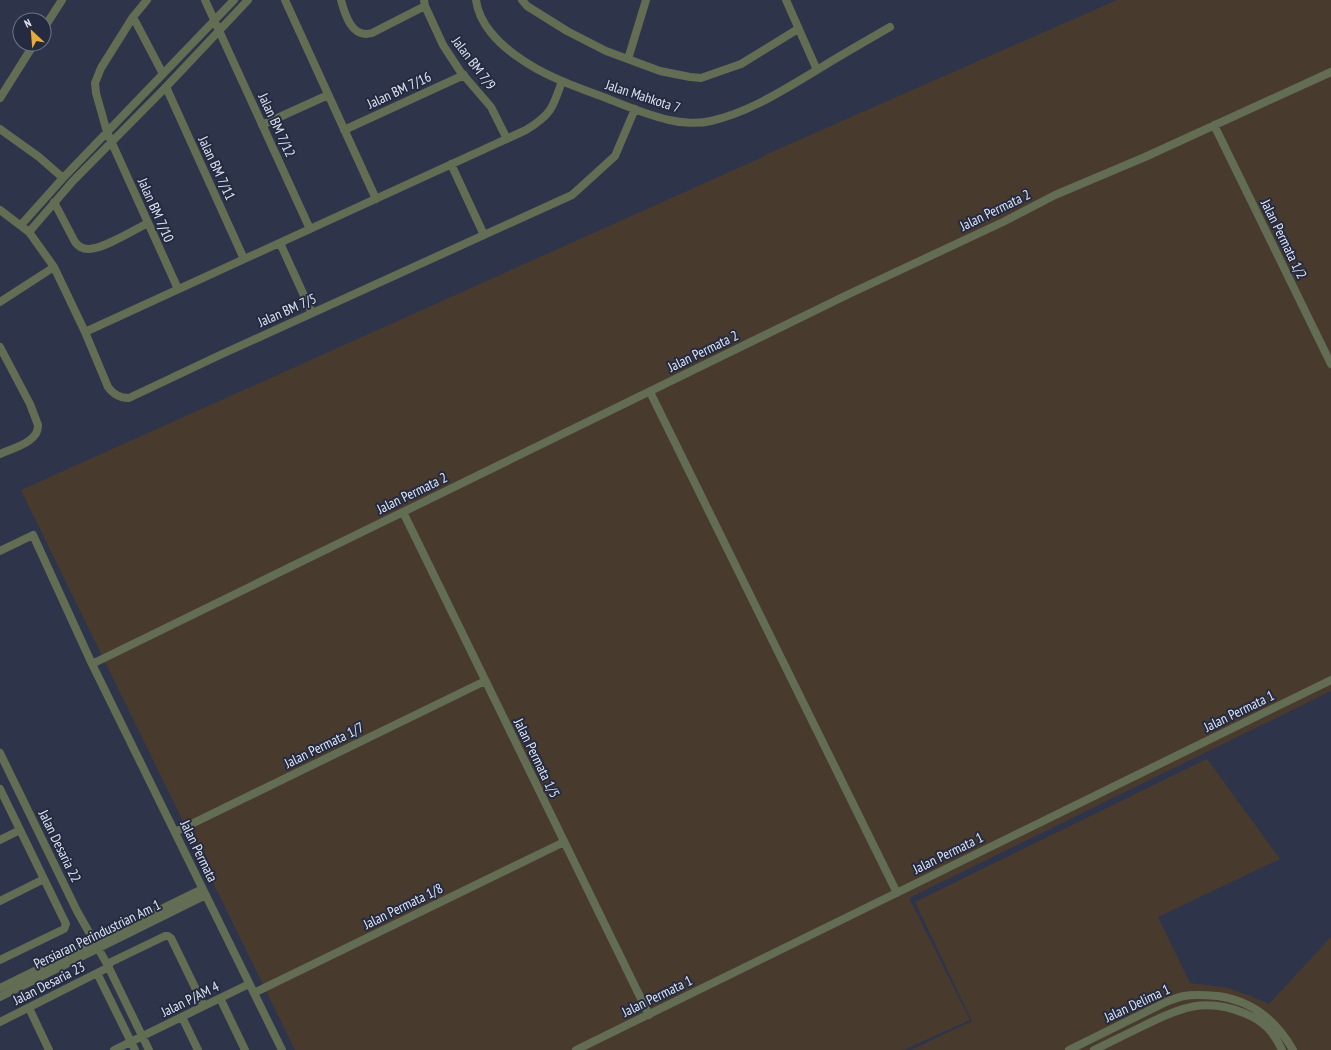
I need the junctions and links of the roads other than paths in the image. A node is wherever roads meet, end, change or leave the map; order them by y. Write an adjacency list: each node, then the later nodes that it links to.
1 (62, 0): 13 (street)
2 (147, 0): 14 (street, Jalan BM 7/10)
3 (205, 0): 15 (street, Jalan BM 7/12)
4 (234, 0): 15 (street)
5 (248, 0): 18 (street)
6 (285, 0): 27 (street)
7 (341, 0): 12 (street)
8 (476, 0): 25 (street, Jalan Mahkota 7)
9 (522, 0): 20 (street)
10 (646, 0): 20 (street)
11 (786, 0): 17 (street)
12 (424, 3): 24 (street, Jalan BM 7/9)
13 (52, 16)
14 (133, 17): 23 (street); 34 (street, Jalan BM 7/10)
15 (215, 20): 18 (street, Jalan BM 7/12); 23 (street)
16 (890, 27): 21 (street, Jalan Mahkota 7)
17 (798, 29): 20 (street); 21 (street)
18 (220, 31): 26 (street); 30 (street, Jalan BM 7/12)
19 (29, 52): 28 (street)
20 (628, 59)
21 (817, 70): 29 (street, Jalan Mahkota 7)
22 (1331, 72): 31 (street, Jalan Permata 2)
23 (162, 74): 34 (street)
24 (464, 75): 33 (street, Jalan BM 7/16); 35 (street, Jalan BM 7/9)
25 (562, 81): 29 (street, Jalan Mahkota 7); 35 (street)
26 (166, 87): 36 (street); 48 (street, Jalan BM 7/11)
27 (328, 95): 30 (street); 33 (street)
28 (0, 98)
29 (635, 109): 46 (street, Jalan BM 7/5)
30 (262, 125): 44 (street, Jalan BM 7/12)
31 (1214, 125): 55 (street, Jalan Permata 1/2); 56 (street, Jalan Permata 2)
32 (0, 130): 38 (street)
33 (344, 130): 39 (street)
34 (107, 132): 36 (street, Jalan BM 7/10); 38 (street)
35 (507, 139): 37 (street)
36 (112, 142): 40 (street); 42 (street, Jalan BM 7/10)
37 (452, 164): 39 (street); 46 (street)
38 (63, 178): 43 (street)
39 (376, 199): 44 (street)
40 (54, 202): 42 (street); 45 (street)
41 (0, 210): 43 (street, Jalan BM 7/5)
42 (148, 223): 50 (street, Jalan BM 7/10)
43 (21, 225): 45 (street, Jalan BM 7/5)
44 (310, 229): 47 (street)
45 (29, 232): 49 (street, Jalan BM 7/5)
46 (484, 235): 52 (street, Jalan BM 7/5)
47 (280, 243): 48 (street); 52 (street)
48 (244, 259): 50 (street)
49 (54, 267): 51 (street); 53 (street, Jalan BM 7/5)
50 (178, 289): 53 (street)
51 (0, 302)
52 (312, 313): 53 (street, Jalan BM 7/5)
53 (84, 332)
54 (0, 347): 57 (street)
55 (1331, 364)
56 (650, 392): 58 (street, Jalan Permata 2); 71 (street)
57 (0, 454)
58 (403, 512): 60 (street, Jalan Permata 2); 62 (street, Jalan Permata 1/5)
59 (0, 551): 60 (street, Jalan Permata)
60 (92, 664): 66 (street, Jalan Permata)
61 (1331, 680): 71 (street, Jalan Permata 1)
62 (485, 681): 66 (street, Jalan Permata 1/7); 68 (street, Jalan Permata 1/5)
63 (0, 753): 73 (street, Jalan Desaria 22)
64 (0, 789): 65 (street)
65 (20, 830): 67 (street); 69 (street)
66 (175, 832): 70 (street, Jalan Permata)
67 (0, 840)
68 (564, 842): 79 (street, Jalan Permata 1/8); 84 (street, Jalan Permata 1/5)
69 (44, 879): 72 (street); 74 (street)
70 (204, 892): 73 (street, Persiaran Perindustrian Am 1); 77 (street, Jalan Permata)
71 (897, 893): 84 (street, Jalan Permata 1)
72 (0, 901)
73 (96, 945): 75 (street, Jalan Desaria 22); 78 (street, Persiaran Perindustrian Am 1); 80 (street, Persiaran Perindustrian Am 1)
74 (0, 960)
75 (108, 965): 76 (street, Jalan Desaria 23); 82 (street, Jalan Desaria 23); 87 (street, Jalan Desaria 22)
76 (97, 973): 83 (street, Jalan Desaria 23); 88 (street)
77 (249, 984): 79 (street, Jalan Permata); 81 (street, Jalan P/AM 4)
78 (0, 988)
79 (254, 993): 95 (street, Jalan Permata)
80 (0, 997)
81 (220, 998): 82 (street, Jalan P/AM 4); 94 (street)
82 (204, 1006): 85 (street, Jalan P/AM 4)
83 (28, 1008): 86 (street, Jalan Desaria 23); 89 (street)
84 (649, 1015): 96 (street, Jalan Permata 1)
85 (182, 1017): 87 (street, Jalan P/AM 4); 93 (street)
86 (0, 1022)
87 (142, 1036): 88 (street, Jalan P/AM 4); 92 (street, Jalan Desaria 22)
88 (131, 1042): 90 (street, Jalan P/AM 4); 91 (street)
89 (49, 1050)
90 (114, 1050)
91 (135, 1050)
92 (149, 1050)
93 (198, 1050)
94 (245, 1050)
95 (282, 1050)
96 (576, 1050)
97 (1069, 1050): 100 (street, Jalan Delima 1)
98 (1094, 1050): 99 (street, Jalan Delima 1)
99 (1282, 1050)
100 (1293, 1050)

